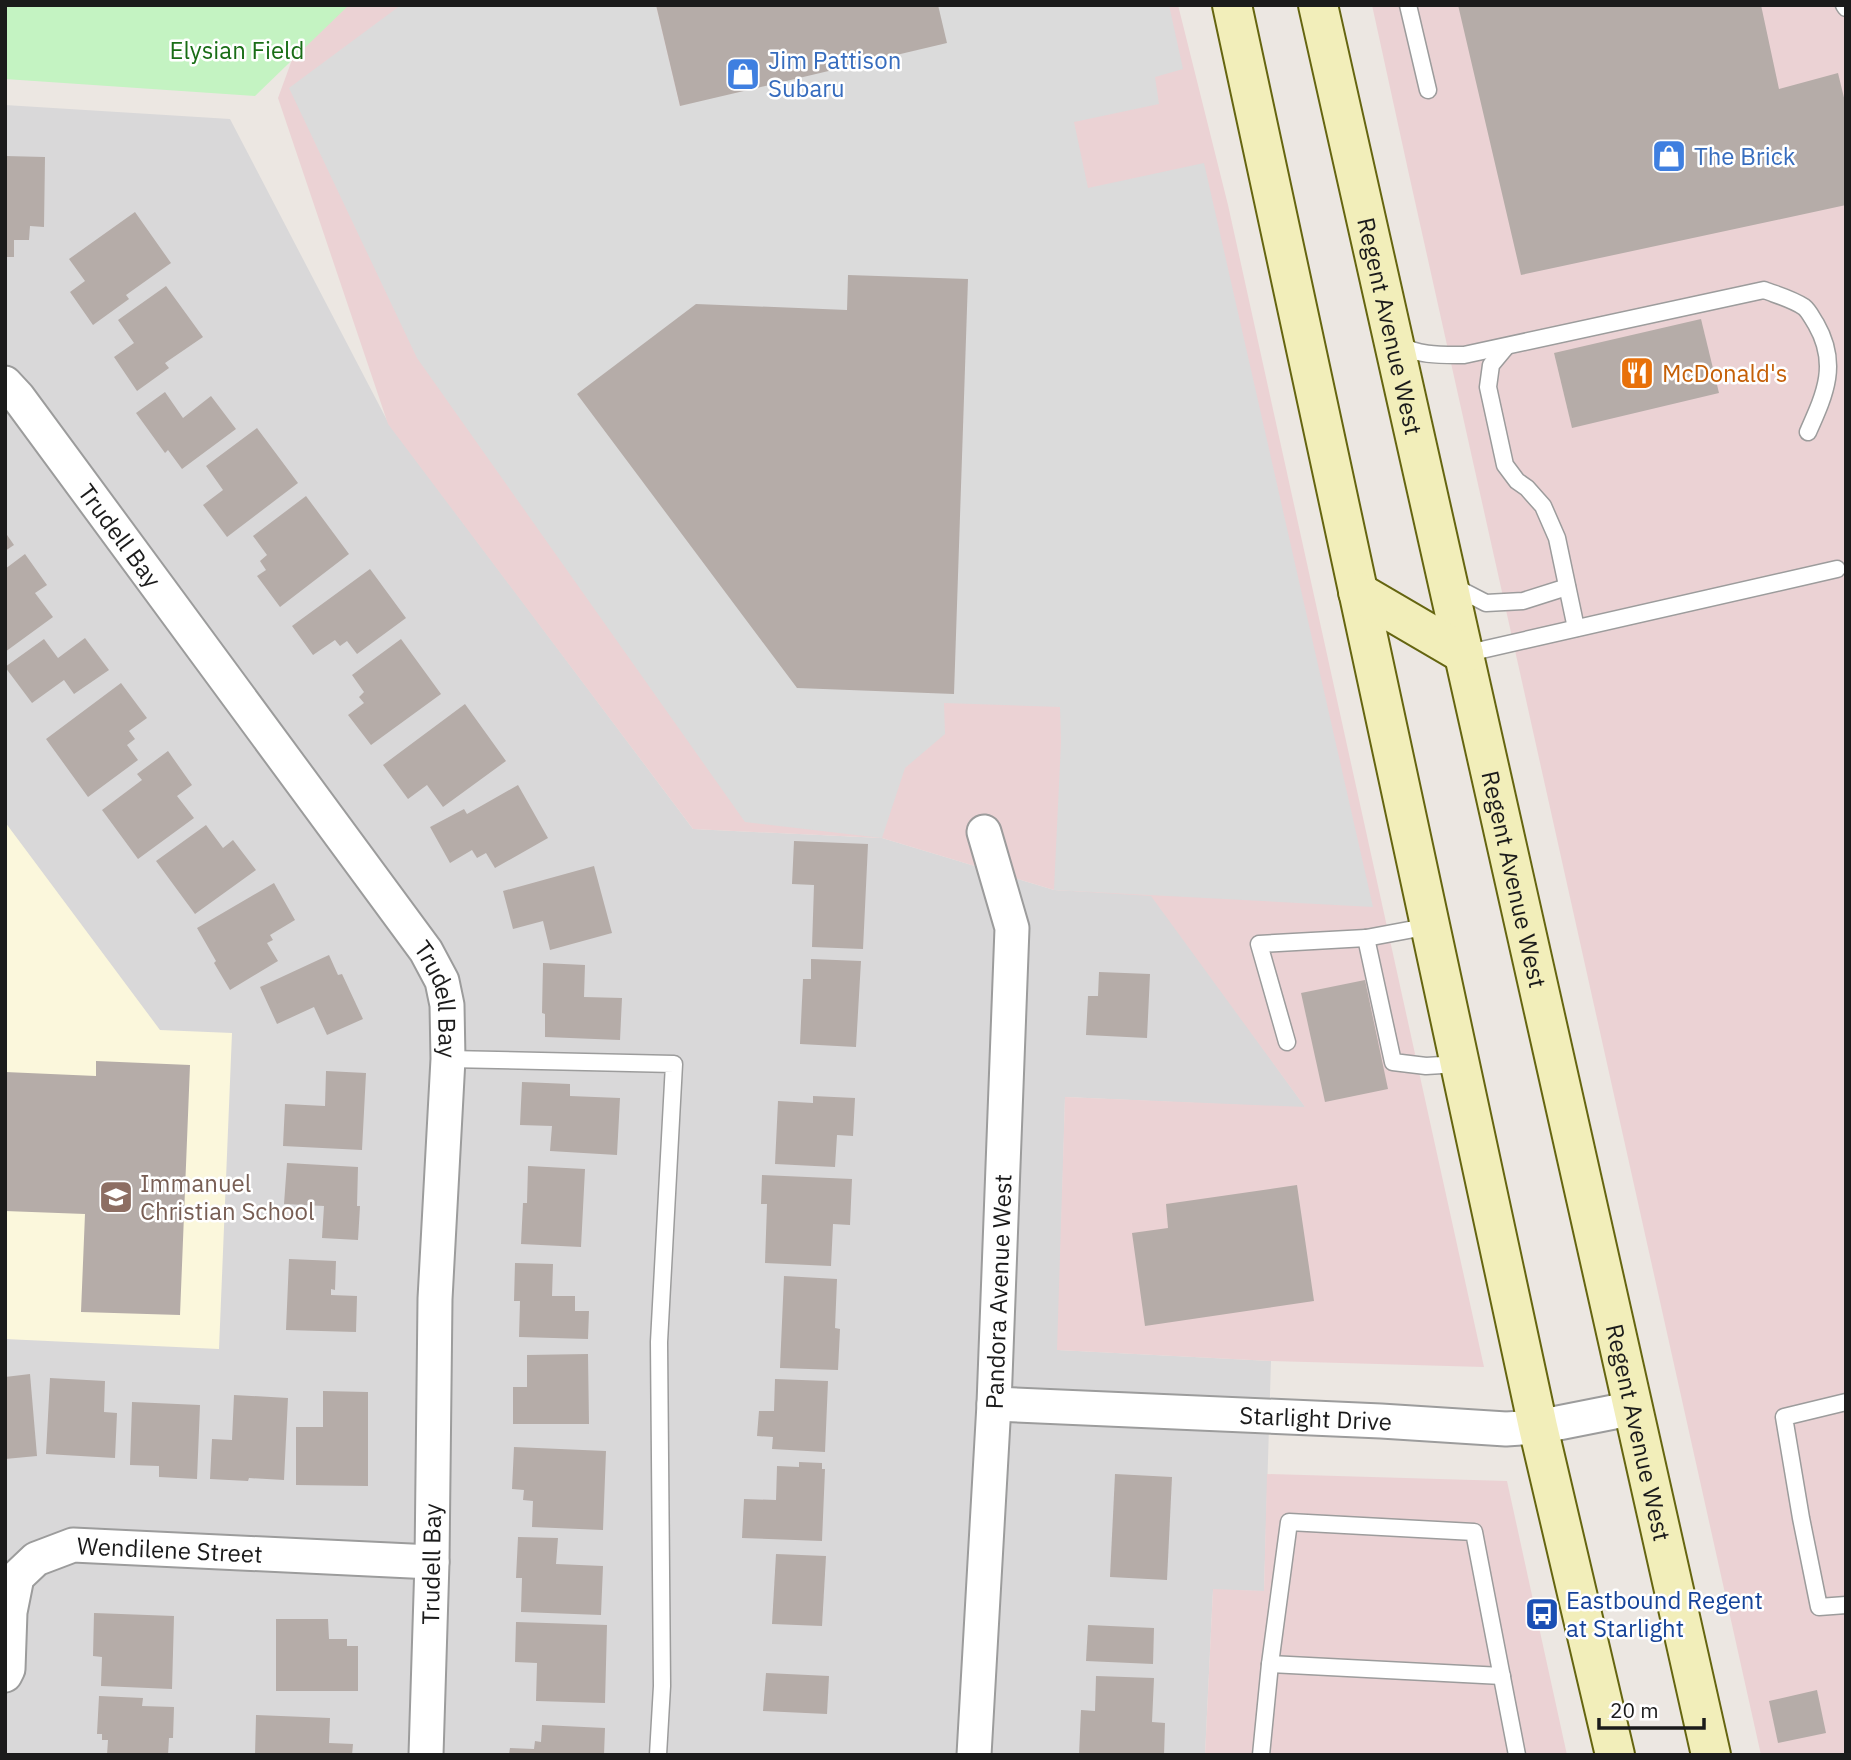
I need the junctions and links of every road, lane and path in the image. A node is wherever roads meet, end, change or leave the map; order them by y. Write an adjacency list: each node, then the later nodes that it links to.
1 (1232, 5): 12 (main road)
2 (1318, 5): 5 (main road, Regent Avenue West)
3 (1408, 5): 4 (lane)
4 (1428, 90)
5 (1394, 342): 6 (lane); 10 (main road, Regent Avenue West)
6 (1506, 347): 8 (lane); 11 (lane)
7 (5, 383): 19 (street, Trudell Bay)
8 (1808, 432)
9 (1837, 569): 13 (lane)
10 (1448, 584): 11 (lane); 14 (main road, Regent Avenue West)
11 (1567, 587): 13 (lane)
12 (1358, 592): 14 (main road); 16 (main road)
13 (1576, 628): 14 (lane)
14 (1464, 654): 23 (main road, Regent Avenue West)
15 (984, 832): 22 (street, Pandora Avenue West)
16 (1430, 926): 17 (lane); 20 (main road)
17 (1366, 938): 18 (lane); 20 (lane)
18 (1287, 1042)
19 (448, 1059): 25 (street, Trudell Bay); 32 (lane)
20 (1460, 1065): 24 (main road)
21 (1846, 1402): 26 (lane)
22 (994, 1404): 24 (street, Starlight Drive); 33 (street, Pandora Avenue West)
23 (1634, 1408): 24 (street, Starlight Drive); 30 (main road, Regent Avenue West)
24 (1538, 1427): 36 (main road)
25 (432, 1562): 28 (street, Wendilene Street); 31 (street, Trudell Bay)
26 (1846, 1605)
27 (1270, 1664): 29 (lane); 29 (lane); 34 (lane)
28 (5, 1675)
29 (1502, 1676): 35 (lane)
30 (1715, 1748)
31 (426, 1755)
32 (658, 1755)
33 (974, 1755)
34 (1261, 1755)
35 (1517, 1755)
36 (1615, 1755)

